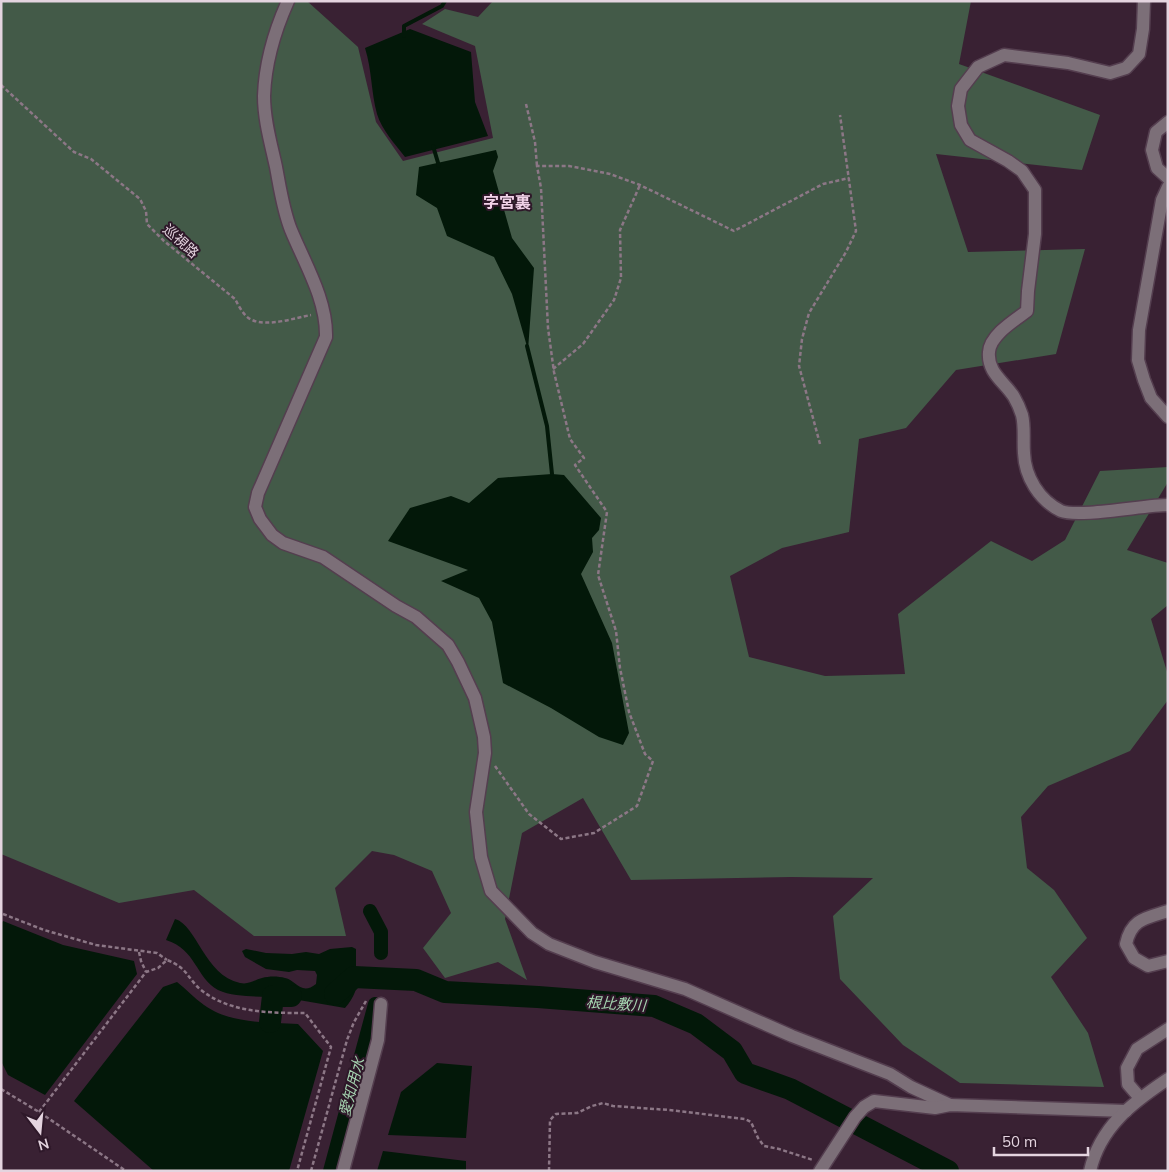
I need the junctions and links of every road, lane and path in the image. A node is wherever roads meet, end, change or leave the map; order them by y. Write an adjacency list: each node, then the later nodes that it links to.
1 (288, 1): 12 (street)
2 (1144, 1): 16 (street)
3 (1, 85): 12 (path, 巡視路)
4 (526, 104): 7 (path)
5 (840, 114): 8 (path)
6 (1168, 122): 9 (street)
7 (538, 166): 10 (path); 13 (path)
8 (848, 178): 10 (path); 15 (path)
9 (1168, 178)
10 (640, 185): 13 (path)
11 (1168, 187): 14 (street)
12 (327, 321): 17 (street)
13 (554, 369): 17 (path)
14 (1168, 416)
15 (820, 444)
16 (1168, 505)
17 (485, 753): 30 (street)
18 (1168, 911): 22 (street)
19 (2, 914): 20 (path)
20 (139, 952): 21 (path); 23 (path)
21 (167, 960): 23 (path); 35 (path)
22 (1168, 961)
23 (146, 972): 32 (path)
24 (366, 1001): 36 (path)
25 (381, 1004): 37 (street)
26 (1168, 1029): 29 (street)
27 (1168, 1079): 29 (street)
28 (1, 1089): 32 (path)
29 (1140, 1098): 31 (street)
30 (950, 1104): 31 (street); 33 (street)
31 (1126, 1111): 39 (street)
32 (39, 1112): 34 (path)
33 (822, 1168): 38 (path)
34 (126, 1171)
35 (297, 1171)
36 (311, 1171)
37 (343, 1171)
38 (549, 1171)
39 (1090, 1171)

